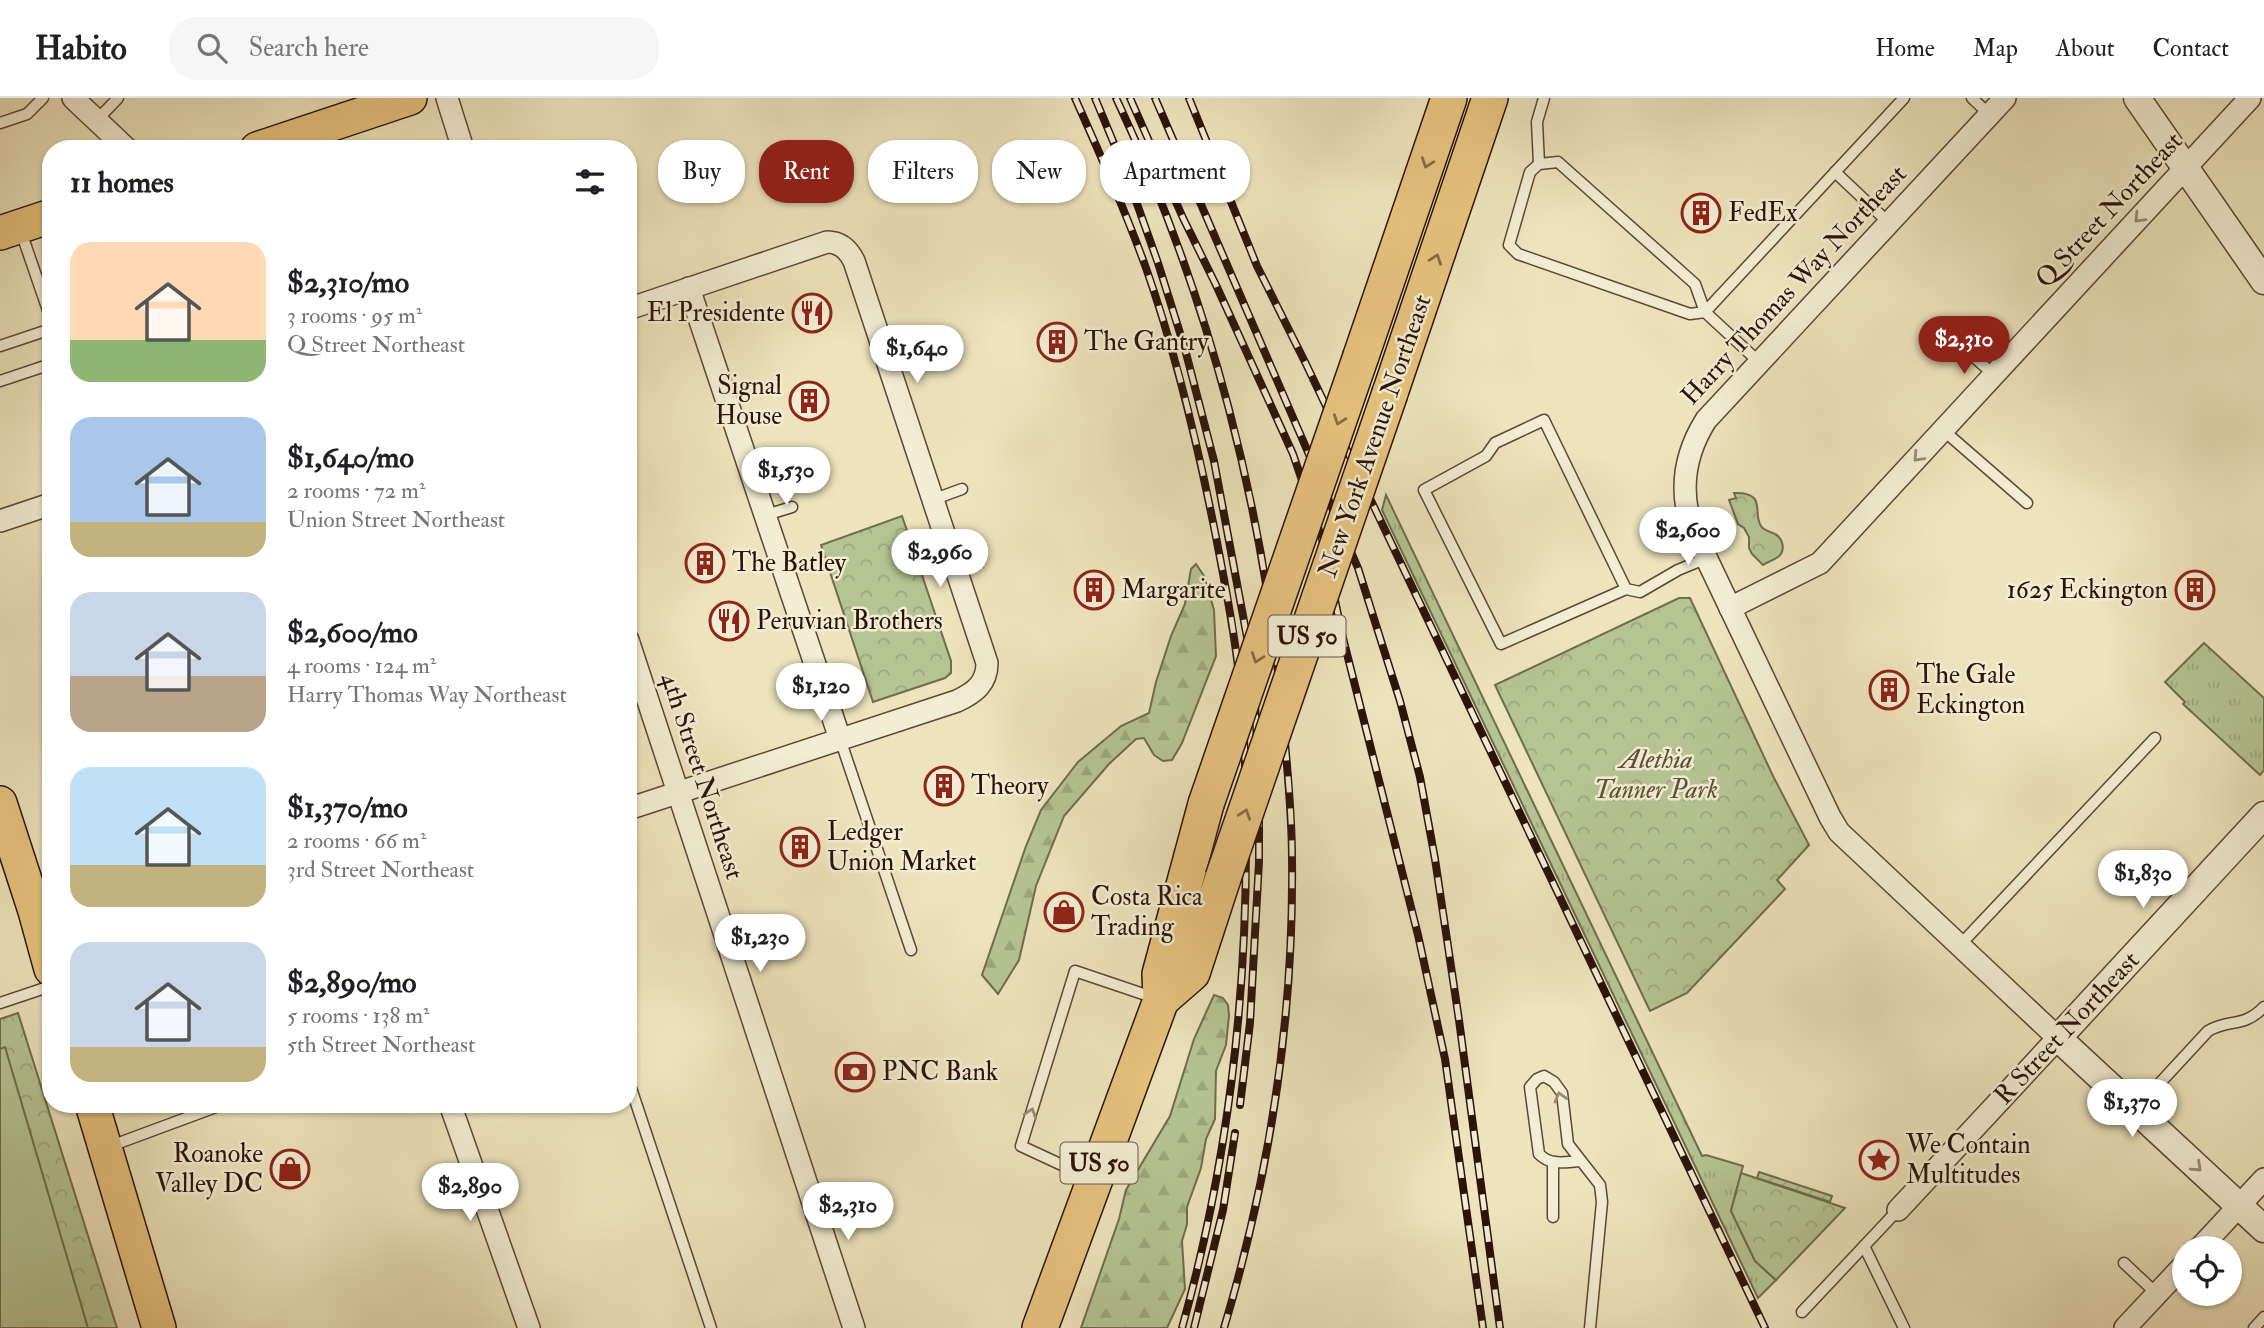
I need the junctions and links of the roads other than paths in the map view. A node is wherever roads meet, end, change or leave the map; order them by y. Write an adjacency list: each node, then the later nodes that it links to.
1 (43, 98): 16 (lane)
2 (74, 98): 15 (street)
3 (118, 98): 15 (lane)
4 (410, 98): 18 (main road)
5 (447, 98): 19 (street)
6 (1449, 98): 60 (highway, New York Avenue Northeast / US 50, one-way to 60, bridge)
7 (1490, 98): 60 (highway, New York Avenue Northeast / US 50, one-way to 7, bridge)
8 (1544, 98): 20 (lane)
9 (1904, 98): 22 (lane)
10 (1972, 98): 14 (lane)
11 (2005, 98): 14 (street, Harry Thomas Way Northeast)
12 (2137, 98): 21 (street)
13 (2250, 98): 21 (street, Q Street Northeast)
14 (1990, 115): 24 (street, Harry Thomas Way Northeast)
15 (97, 120): 17 (street)
16 (0, 123)
17 (118, 140)
18 (284, 140)
19 (460, 140)
20 (1539, 164): 30 (lane); 30 (lane)
21 (2186, 168): 26 (street); 36 (street, Q Street Northeast, one-way to 36)
22 (1835, 172): 24 (lane); 30 (lane)
23 (42, 219): 25 (main road)
24 (1889, 223): 34 (street, Harry Thomas Way Northeast)
25 (10, 229): 28 (lane)
26 (2262, 276)
27 (689, 288): 29 (street); 40 (street); 44 (street)
28 (42, 299)
29 (637, 306)
30 (1705, 312): 34 (lane)
31 (1942, 328): 36 (lane)
32 (42, 332): 33 (lane)
33 (0, 346)
34 (1759, 362): 46 (street, Harry Thomas Way Northeast)
35 (42, 367): 37 (lane)
36 (1994, 375): 38 (street, Q Street Northeast)
37 (0, 381)
38 (1944, 430): 41 (lane); 48 (street, Q Street Northeast, one-way to 48)
39 (961, 489): 40 (lane)
40 (932, 500): 51 (street)
41 (2027, 503)
42 (42, 507): 45 (street)
43 (792, 507): 44 (lane)
44 (766, 515): 51 (street)
45 (0, 521)
46 (1707, 558): 47 (lane); 48 (street, Harry Thomas Way Northeast)
47 (1626, 589): 47 (lane)
48 (1730, 608): 57 (street, Harry Thomas Way Northeast)
49 (637, 668): 52 (street, 4th Street Northeast)
50 (2155, 738): 57 (lane)
51 (840, 739): 52 (street); 58 (lane)
52 (678, 793): 54 (street); 88 (street, 4th Street Northeast)
53 (0, 803): 56 (main road)
54 (637, 806)
55 (2264, 815): 63 (street, R Street Northeast)
56 (42, 936)
57 (1960, 945): 63 (street, Harry Thomas Way Northeast)
58 (911, 950)
59 (42, 989): 61 (lane)
60 (1161, 1000): 72 (highway, New York Avenue Northeast / US 50); 72 (lane, one-way to 60)
61 (0, 1003)
62 (2264, 1007): 65 (lane)
63 (2057, 1038): 65 (street); 75 (street, R Street Northeast)
64 (637, 1106): 87 (lane)
65 (2135, 1110): 74 (street, one-way to 74)
66 (95, 1113): 69 (main road)
67 (200, 1113): 69 (lane)
68 (453, 1113): 86 (street)
69 (106, 1148): 85 (main road)
70 (1580, 1161): 71 (lane); 71 (lane, one-way to 71); 90 (lane)
71 (1553, 1163): 76 (lane)
72 (1083, 1175): 89 (highway, New York Avenue Northeast / US 50)
73 (2264, 1179): 74 (street)
74 (2239, 1206): 77 (street); 78 (street)
75 (1898, 1210): 79 (lane)
76 (1553, 1217)
77 (2264, 1229)
78 (2211, 1236)
79 (1864, 1246): 83 (lane); 91 (lane)
80 (2124, 1263): 82 (lane)
81 (2172, 1278): 82 (street)
82 (2157, 1294): 92 (street)
83 (1801, 1312)
84 (2264, 1317): 93 (lane)
85 (159, 1328)
86 (530, 1328)
87 (711, 1328)
88 (854, 1328)
89 (1040, 1328)
90 (1590, 1328)
91 (1904, 1328)
92 (2125, 1328)
93 (2254, 1328)

